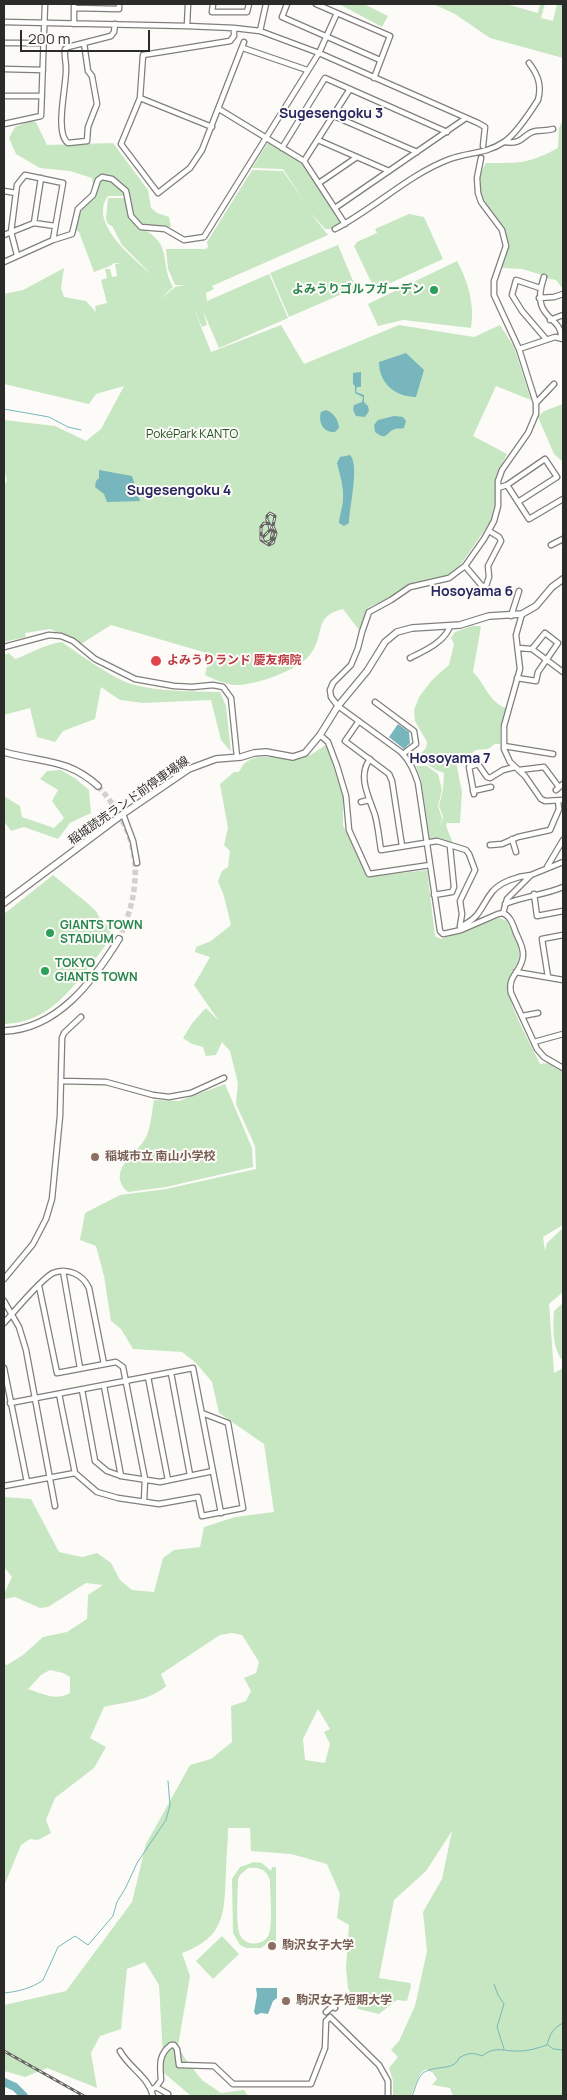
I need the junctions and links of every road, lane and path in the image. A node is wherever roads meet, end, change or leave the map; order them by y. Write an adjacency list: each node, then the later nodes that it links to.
1 (45, 4): 13 (street)
2 (119, 4): 10 (street)
3 (188, 4): 16 (street)
4 (213, 4): 5 (street)
5 (250, 4)
6 (266, 4): 18 (street)
7 (287, 4): 19 (street)
8 (316, 4): 11 (street)
9 (74, 6): 10 (street); 14 (street)
10 (97, 6)
11 (337, 13): 19 (street); 24 (street)
12 (4, 22): 13 (street)
13 (45, 23): 14 (street); 21 (street)
14 (74, 24): 15 (street)
15 (114, 24): 16 (street); 22 (street)
16 (187, 26): 17 (street)
17 (234, 28): 18 (street); 33 (street)
18 (260, 31): 23 (street)
19 (326, 36): 23 (street); 24 (street)
20 (4, 43): 21 (street)
21 (43, 43): 27 (street)
22 (84, 43): 22 (street)
23 (319, 53): 28 (street); 29 (street)
24 (380, 60): 29 (street)
25 (529, 63): 43 (street)
26 (4, 69): 27 (street)
27 (42, 70): 32 (street)
28 (307, 70): 34 (street); 41 (street)
29 (374, 78): 36 (street)
30 (350, 89): 35 (street); 40 (street); 45 (street)
31 (4, 96): 32 (street)
32 (42, 96): 37 (street)
33 (140, 98): 38 (street); 38 (street)
34 (219, 109): 38 (street); 41 (street)
35 (334, 116): 42 (street); 46 (street)
36 (466, 118): 40 (street); 44 (street)
37 (4, 124)
38 (212, 127)
39 (553, 128): 43 (street)
40 (447, 132): 46 (street)
41 (266, 138): 45 (street); 62 (street)
42 (318, 140): 47 (street); 49 (street)
43 (505, 142): 57 (street)
44 (483, 146)
45 (282, 148): 49 (street)
46 (417, 152): 50 (street)
47 (357, 157): 50 (street); 52 (street)
48 (481, 158): 73 (street)
49 (304, 161): 52 (street)
50 (389, 171): 55 (street)
51 (41, 178): 54 (street); 56 (street); 58 (street)
52 (319, 183): 55 (street)
53 (4, 192): 54 (street)
54 (16, 193): 60 (street)
55 (335, 208): 57 (street)
56 (34, 223): 58 (street); 60 (street)
57 (345, 224): 59 (street)
58 (56, 226): 62 (street)
59 (335, 229)
60 (11, 232): 61 (street); 63 (street)
61 (4, 235)
62 (53, 240): 63 (street)
63 (17, 255): 64 (street)
64 (4, 262)
65 (544, 277): 66 (street)
66 (540, 288): 68 (street); 71 (street)
67 (563, 294): 68 (street)
68 (539, 298): 70 (street)
69 (563, 315): 70 (street)
70 (550, 320): 72 (street)
71 (546, 339): 72 (street); 73 (street)
72 (562, 339)
73 (519, 349): 75 (street)
74 (546, 381): 75 (street)
75 (536, 403): 77 (street)
76 (507, 485): 77 (street); 79 (street); 79 (street)
77 (498, 488): 80 (street)
78 (563, 499): 79 (street)
79 (518, 502)
80 (489, 531): 83 (street); 83 (street)
81 (563, 539): 82 (street)
82 (551, 545)
83 (465, 566): 97 (street)
84 (563, 579): 86 (main road, 稲城読売ランド前停車場線)
85 (519, 592): 87 (street)
86 (522, 614): 87 (main road, 稲城読売ランド前停車場線); 90 (street)
87 (512, 616): 88 (main road, 稲城読売ランド前停車場線)
88 (450, 626): 92 (street); 97 (main road, 稲城読売ランド前停車場線)
89 (4, 647): 106 (street)
90 (518, 648): 91 (street); 95 (street)
91 (532, 649): 93 (street); 93 (street)
92 (410, 658)
93 (547, 660): 94 (street); 95 (street)
94 (563, 672)
95 (518, 678): 102 (street)
96 (375, 702): 99 (street)
97 (338, 706): 100 (street); 101 (main road, 稲城読売ランド前停車場線)
98 (404, 713): 99 (street)
99 (399, 719): 104 (street)
100 (359, 722): 104 (street); 107 (street)
101 (320, 735): 106 (main road, 稲城読売ランド前停車場線); 125 (street)
102 (504, 746): 105 (street); 108 (street)
103 (4, 752): 109 (main road)
104 (403, 754): 118 (street)
105 (553, 754)
106 (237, 757): 115 (main road, 稲城読売ランド前停車場線)
107 (370, 759): 112 (street); 120 (street)
108 (517, 768): 110 (street); 111 (street); 113 (street)
109 (98, 786)
110 (491, 787)
111 (559, 787)
112 (369, 800): 114 (street); 120 (street)
113 (560, 800): 116 (street)
114 (360, 802)
115 (123, 814): 124 (street); 131 (main road, 稲城読売ランド前停車場線)
116 (512, 839): 119 (street); 122 (street)
117 (563, 840): 126 (street)
118 (427, 843): 120 (street); 121 (street); 125 (street)
119 (490, 845)
120 (402, 846)
121 (450, 847): 130 (street); 135 (street)
122 (516, 852)
123 (563, 862): 126 (street)
124 (137, 863)
125 (430, 865): 130 (street)
126 (547, 867): 127 (street)
127 (531, 875): 132 (street); 135 (street)
128 (563, 886): 129 (street)
129 (534, 894): 132 (street); 133 (street)
130 (434, 895): 135 (street)
131 (4, 903)
132 (505, 904): 134 (street)
133 (563, 911)
134 (503, 913): 135 (street); 138 (street)
135 (460, 928)
136 (563, 935): 139 (street)
137 (119, 939): 144 (main road)
138 (516, 972): 139 (street); 142 (street)
139 (548, 977): 140 (street)
140 (563, 980)
141 (538, 1013): 142 (street)
142 (522, 1016): 146 (street)
143 (81, 1017): 149 (street)
144 (4, 1031)
145 (563, 1034): 146 (street)
146 (534, 1042): 147 (street)
147 (563, 1068)
148 (224, 1078): 149 (street)
149 (61, 1080): 151 (street)
150 (62, 1271): 152 (street); 156 (street); 158 (street)
151 (4, 1279)
152 (39, 1286): 154 (street); 158 (street)
153 (4, 1301): 154 (street)
154 (12, 1314): 155 (street); 165 (street)
155 (4, 1323)
156 (104, 1364): 158 (street); 161 (street)
157 (4, 1368): 166 (street)
158 (80, 1368)
159 (171, 1373): 160 (street); 167 (street); 171 (street)
160 (148, 1377): 161 (street); 174 (street)
161 (126, 1381): 162 (street); 173 (street)
162 (104, 1386): 163 (street); 170 (street)
163 (82, 1390): 164 (street); 170 (street)
164 (59, 1394): 165 (street); 169 (street)
165 (35, 1398): 166 (street); 172 (street)
166 (10, 1403): 175 (street)
167 (202, 1414): 168 (street); 179 (street)
168 (213, 1471): 171 (street); 179 (street)
169 (75, 1473): 172 (street); 177 (street)
170 (121, 1476): 173 (street)
171 (190, 1476): 174 (street)
172 (50, 1477): 175 (street); 178 (street)
173 (145, 1479): 174 (street); 177 (street)
174 (168, 1480)
175 (27, 1482): 176 (street)
176 (4, 1486)
177 (144, 1502): 179 (street)
178 (56, 1506)
179 (221, 1513)
180 (335, 2008): 181 (street)
181 (326, 2012)
182 (120, 2050): 183 (street)
183 (154, 2088): 184 (street); 185 (street); 186 (street)
184 (168, 2094)
185 (153, 2096)
186 (388, 2096)

